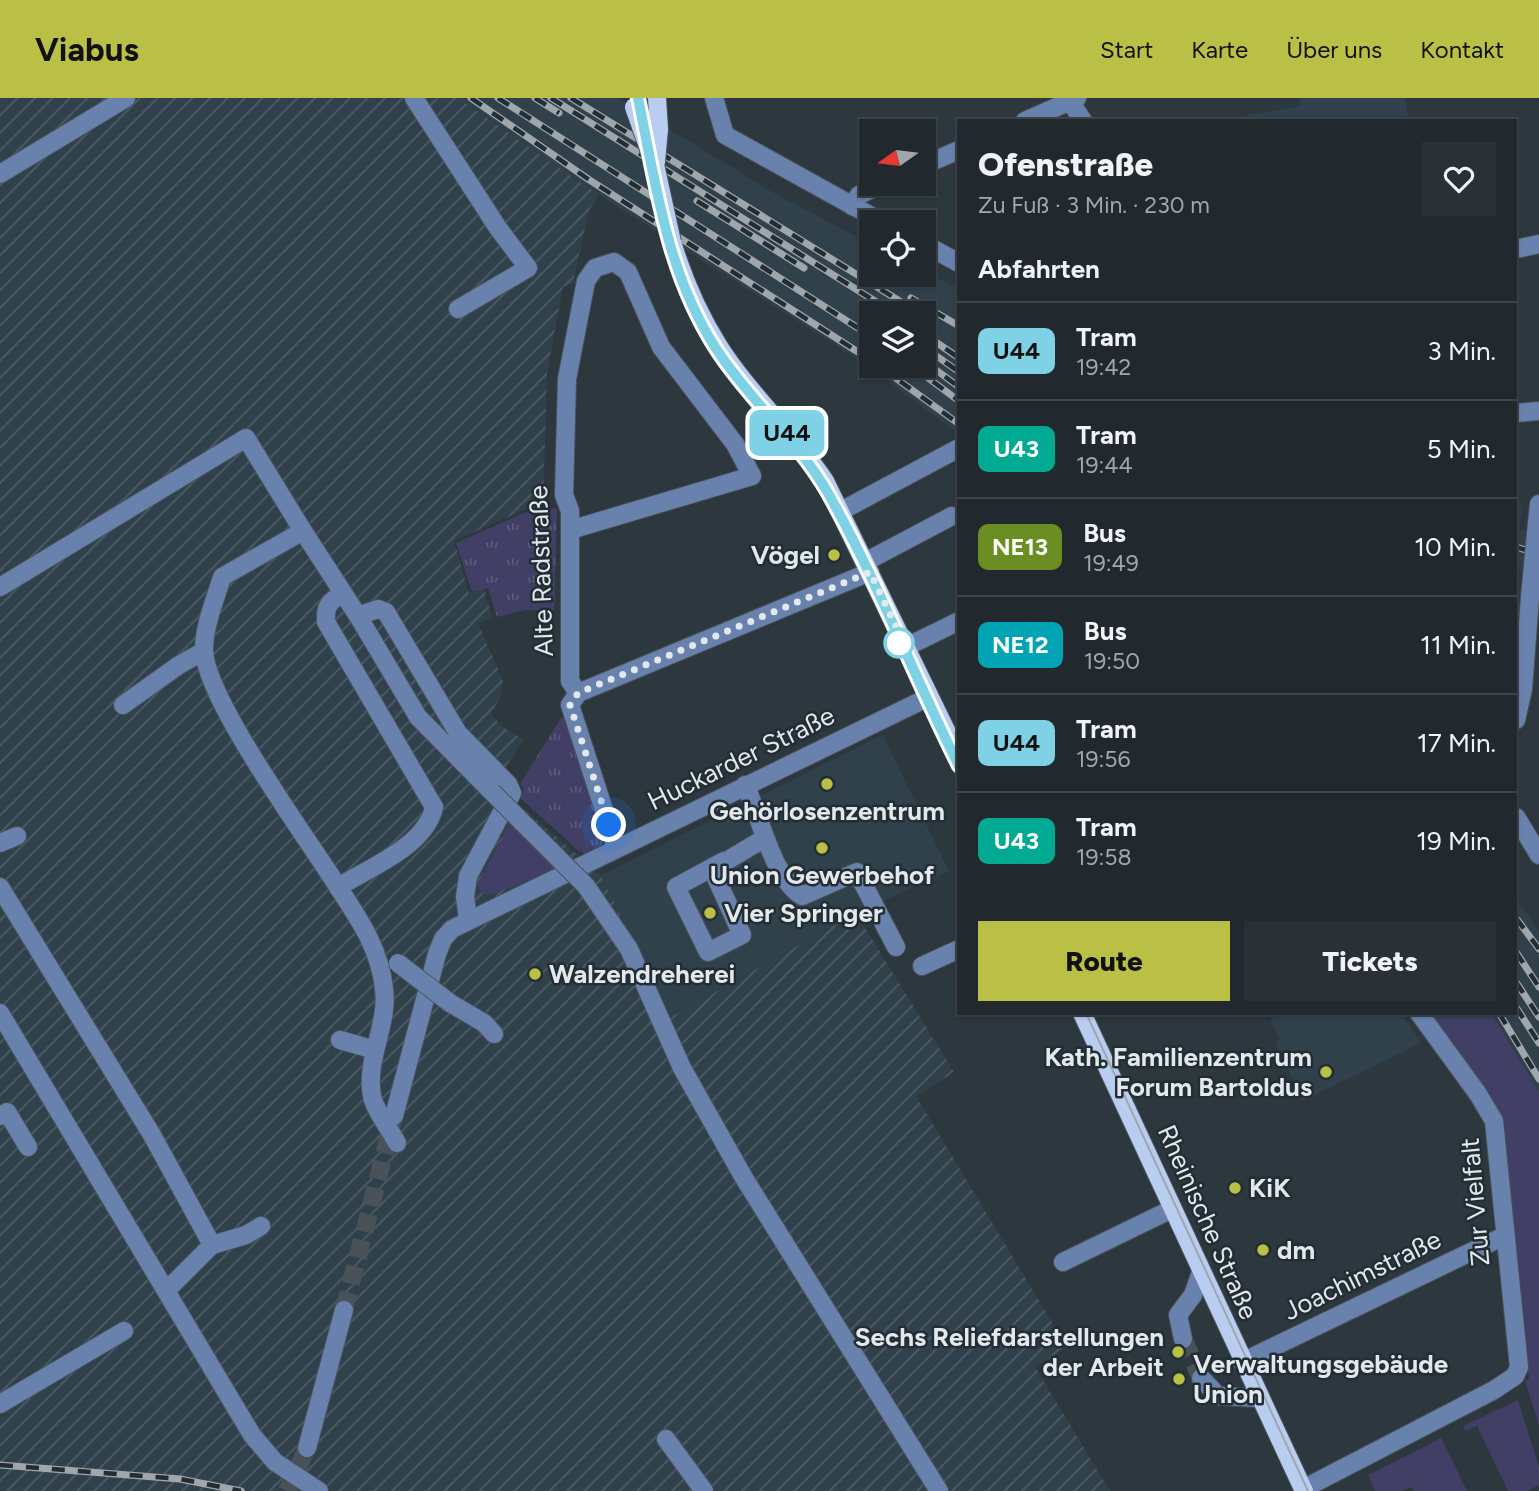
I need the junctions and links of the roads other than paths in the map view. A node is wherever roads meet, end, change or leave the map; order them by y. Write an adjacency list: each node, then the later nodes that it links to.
1 (125, 98): 12 (street)
2 (414, 98): 20 (street)
3 (657, 98): 11 (main road, bridge)
4 (714, 98): 14 (street)
5 (1072, 99): 7 (street); 8 (street)
6 (633, 103): 11 (main road, bridge)
7 (1029, 119)
8 (1082, 119)
9 (957, 150): 10 (street)
10 (936, 160)
11 (656, 169): 25 (main road, bridge)
12 (0, 174)
13 (859, 195): 14 (street)
14 (852, 206): 15 (street)
15 (860, 210)
16 (1539, 244): 17 (street)
17 (1517, 249)
18 (936, 251): 19 (street)
19 (957, 262)
20 (458, 309)
21 (1539, 411): 22 (street)
22 (1517, 413)
23 (957, 449): 25 (street)
24 (1539, 504): 39 (street, bridge)
25 (841, 511): 29 (main road)
26 (952, 516): 29 (street)
27 (570, 530): 27 (street, Alte Radstraße); 36 (street, Alte Radstraße)
28 (303, 531): 30 (street); 31 (street); 35 (street)
29 (868, 567): 34 (main road); 36 (street)
30 (0, 587)
31 (343, 594): 32 (street); 51 (street)
32 (358, 616): 42 (street); 42 (street)
33 (957, 622): 34 (street)
34 (906, 647): 37 (main road)
35 (204, 651): 38 (street); 51 (street)
36 (578, 693): 47 (street, Alte Radstraße)
37 (929, 697): 40 (main road); 41 (street, Huckarder Straße)
38 (124, 705)
39 (1517, 716)
40 (957, 753)
41 (746, 785): 45 (street); 47 (street, Huckarder Straße)
42 (500, 788): 52 (street); 86 (street, bridge)
43 (1517, 819): 48 (street)
44 (18, 836): 46 (street)
45 (765, 838): 49 (street); 54 (street)
46 (0, 844)
47 (617, 847): 52 (street, Huckarder Straße)
48 (1539, 855)
49 (721, 864): 49 (street)
50 (0, 887): 70 (street)
51 (338, 887): 53 (street)
52 (468, 919): 64 (street, Huckarder Straße)
53 (373, 942): 60 (street, bridge); 62 (street)
54 (896, 947)
55 (957, 950): 56 (street)
56 (922, 966)
57 (0, 1013): 73 (street)
58 (1083, 1015): 67 (main road, Rheinische Straße)
59 (1420, 1015): 69 (street, Zur Vielfalt)
60 (494, 1034)
61 (340, 1040): 62 (street)
62 (375, 1050): 65 (street)
63 (0, 1116): 66 (street)
64 (394, 1116)
65 (397, 1143)
66 (28, 1147)
67 (1172, 1209): 71 (street); 72 (main road, Rheinische Straße)
68 (261, 1226): 70 (street)
69 (1504, 1236): 77 (street, Joachimstraße); 83 (street, Zur Vielfalt)
70 (212, 1245): 73 (street)
71 (1063, 1262)
72 (1201, 1272): 76 (street); 77 (main road, Rheinische Straße)
73 (167, 1290): 84 (street)
74 (344, 1310): 82 (street)
75 (124, 1331): 80 (street)
76 (1183, 1339)
77 (1242, 1362): 79 (main road, Rheinische Straße)
78 (1202, 1378): 79 (street)
79 (1260, 1398): 83 (main road, Rheinische Straße)
80 (0, 1404)
81 (666, 1439): 85 (street)
82 (307, 1448)
83 (1303, 1490)
84 (320, 1491)
85 (704, 1491)
86 (939, 1491)

